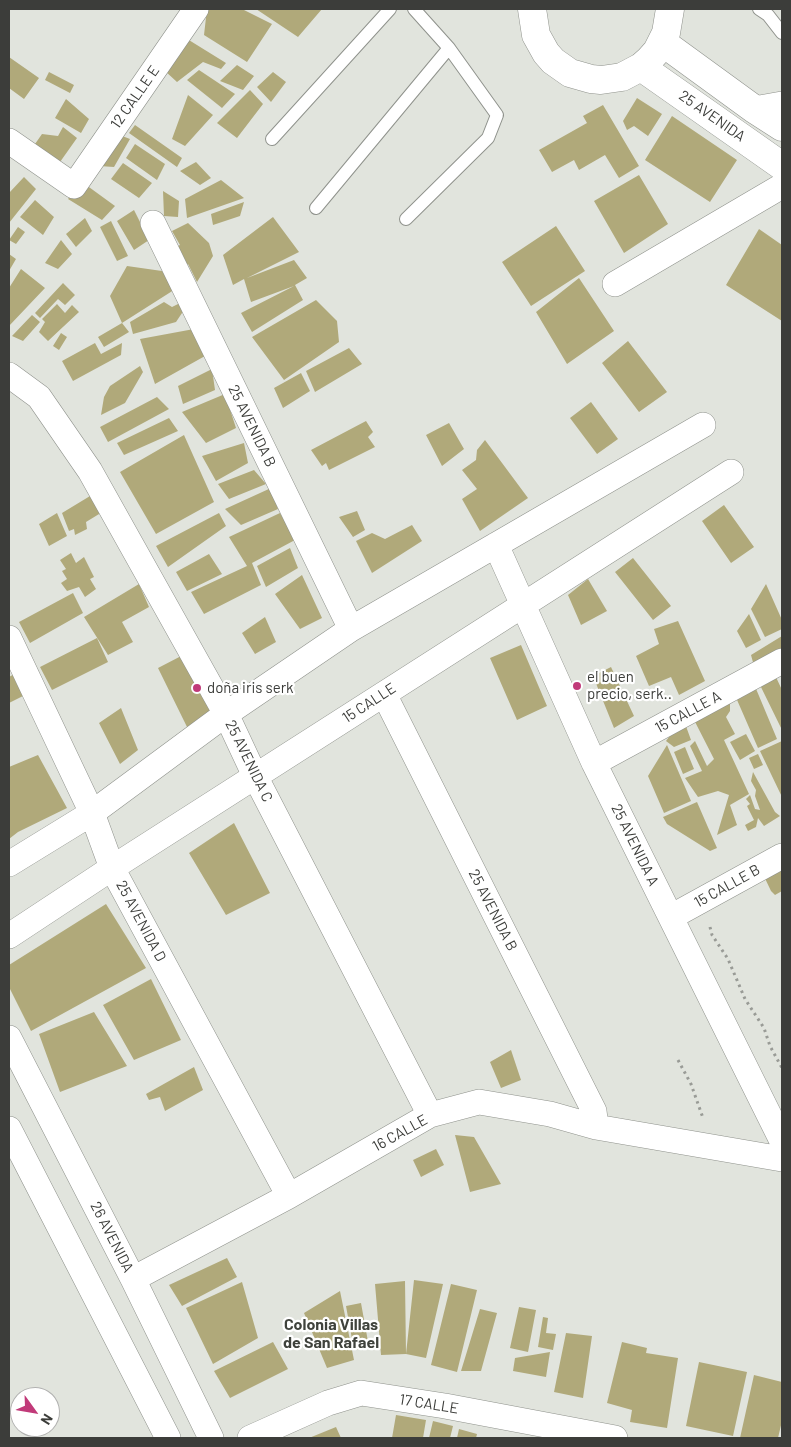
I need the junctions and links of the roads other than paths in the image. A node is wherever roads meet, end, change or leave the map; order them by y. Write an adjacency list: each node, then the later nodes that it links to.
1 (196, 9): 15 (street, 12 CALLE E)
2 (390, 9): 14 (lane)
3 (414, 9): 9 (lane)
4 (532, 9): 10 (street)
5 (670, 9): 8 (street)
6 (759, 9): 7 (lane)
7 (782, 33)
8 (662, 42): 10 (street); 12 (street, 25 AVENIDA)
9 (449, 48): 18 (lane); 19 (lane)
10 (641, 67): 16 (street, 25 AVENIDA)
11 (782, 104): 12 (street)
12 (754, 109): 13 (street, 25 AVENIDA)
13 (782, 127)
14 (272, 139)
15 (9, 141)
16 (782, 166)
17 (782, 186): 21 (street)
18 (316, 208)
19 (406, 219)
20 (153, 224): 27 (street, 25 AVENIDA B)
21 (614, 284)
22 (9, 375): 31 (street, 25 AVENIDA C)
23 (703, 425): 25 (street)
24 (731, 472): 26 (street, 15 CALLE)
25 (496, 544): 26 (street, 25 AVENIDA A); 27 (street)
26 (523, 605): 30 (street, 15 CALLE); 32 (street, 25 AVENIDA A)
27 (351, 629): 31 (street)
28 (9, 638): 34 (street, 25 AVENIDA D)
29 (782, 661): 32 (street, 15 CALLE A)
30 (384, 694): 33 (street, 15 CALLE); 42 (street, 25 AVENIDA B)
31 (226, 714): 33 (street, 25 AVENIDA C); 34 (street)
32 (594, 762): 38 (street, 25 AVENIDA A)
33 (255, 776): 37 (street, 15 CALLE); 41 (street, 25 AVENIDA C)
34 (92, 813): 36 (street); 37 (street, 25 AVENIDA D)
35 (782, 856): 38 (street, 15 CALLE B)
36 (9, 864)
37 (112, 868): 39 (street, 15 CALLE); 46 (street, 25 AVENIDA D)
38 (671, 917): 44 (street, 25 AVENIDA A)
39 (9, 936)
40 (9, 1038): 47 (street, 26 AVENIDA)
41 (430, 1115): 42 (street, 16 CALLE); 46 (street, 16 CALLE)
42 (596, 1127): 45 (street, 16 CALLE)
43 (9, 1129): 48 (street)
44 (782, 1139)
45 (782, 1160)
46 (289, 1196): 47 (street, 16 CALLE)
47 (133, 1279): 49 (street, 26 AVENIDA)
48 (168, 1438)
49 (211, 1438)
50 (250, 1438): 51 (street, 17 CALLE)
51 (615, 1438)

